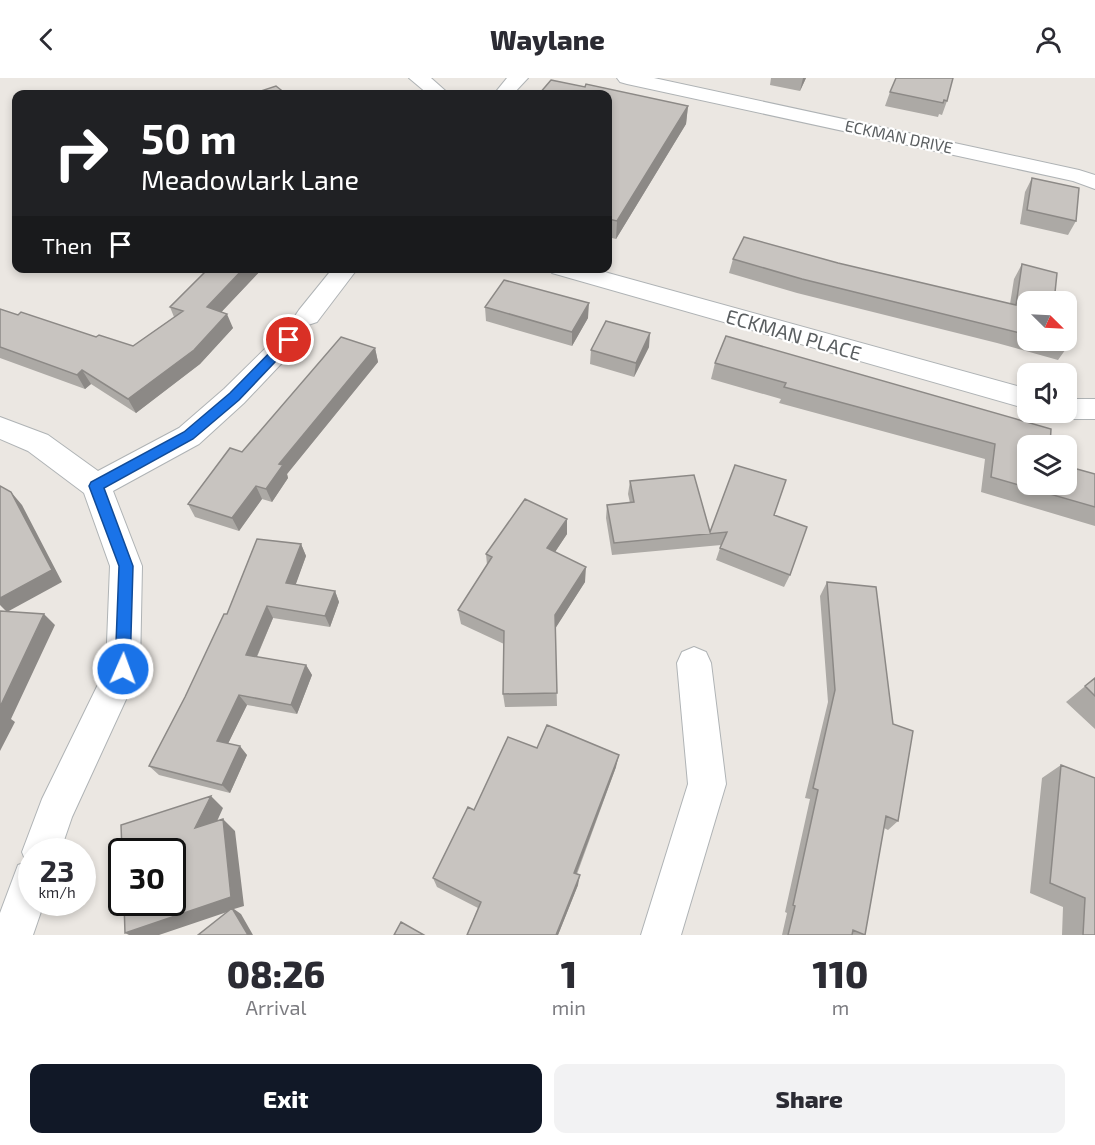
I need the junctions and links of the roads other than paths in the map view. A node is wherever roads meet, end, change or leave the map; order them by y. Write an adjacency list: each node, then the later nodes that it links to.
1 (419, 78): 5 (street)
2 (518, 78): 6 (street)
3 (627, 78): 4 (street, ECKMAN DRIVE)
4 (705, 85): 7 (street, ECKMAN DRIVE)
5 (432, 90)
6 (507, 90)
7 (1095, 182)
8 (342, 273): 10 (street)
9 (578, 273): 12 (street, ECKMAN PLACE)
10 (308, 316)
11 (289, 340): 16 (street)
12 (1017, 396)
13 (1077, 409): 14 (street)
14 (1095, 409)
15 (0, 428): 16 (street)
16 (96, 486): 18 (street)
17 (694, 663): 21 (street)
18 (46, 838)
19 (18, 912): 20 (street)
20 (9, 934)
21 (662, 935)

